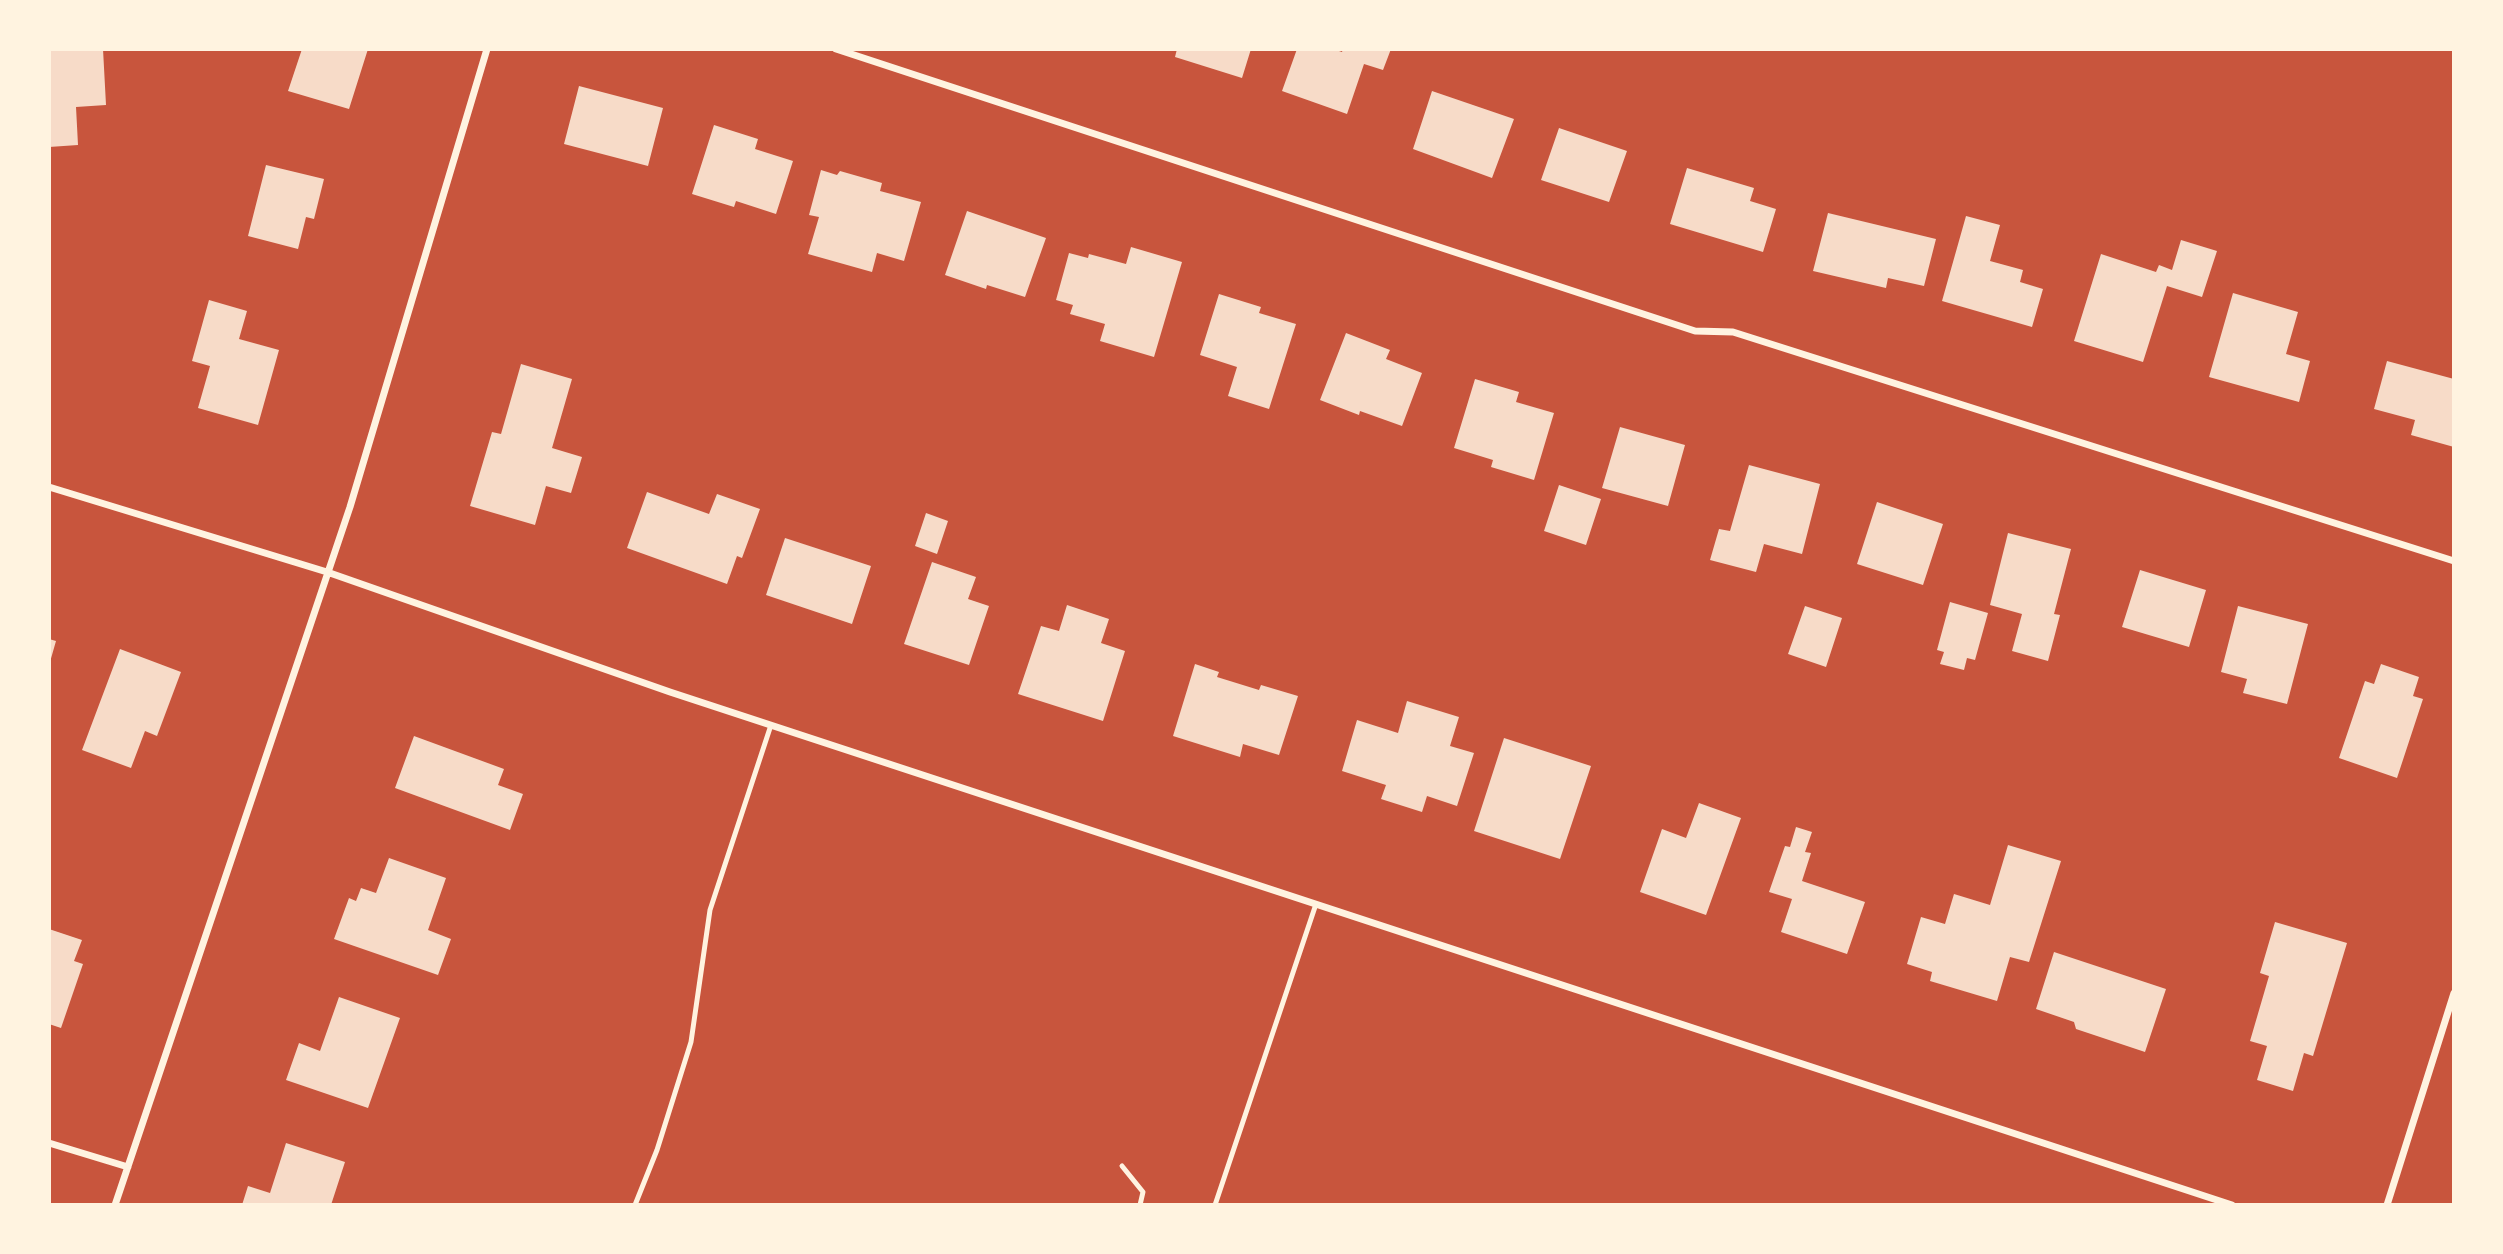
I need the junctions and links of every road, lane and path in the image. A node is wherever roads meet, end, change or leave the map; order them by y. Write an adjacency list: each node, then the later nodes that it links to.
1 (487, 49): 5 (street)
2 (836, 49): 4 (street)
3 (49, 487): 5 (street)
4 (2454, 561)
5 (327, 572): 6 (street); 11 (street)
6 (771, 725): 7 (street); 13 (lane)
7 (1316, 904): 15 (lane); 16 (street)
8 (2454, 993): 17 (street)
9 (49, 1143): 11 (street)
10 (1122, 1166): 14 (lane)
11 (128, 1167): 12 (street)
12 (115, 1205)
13 (635, 1205)
14 (1140, 1205)
15 (1214, 1205)
16 (2232, 1205)
17 (2388, 1205)

